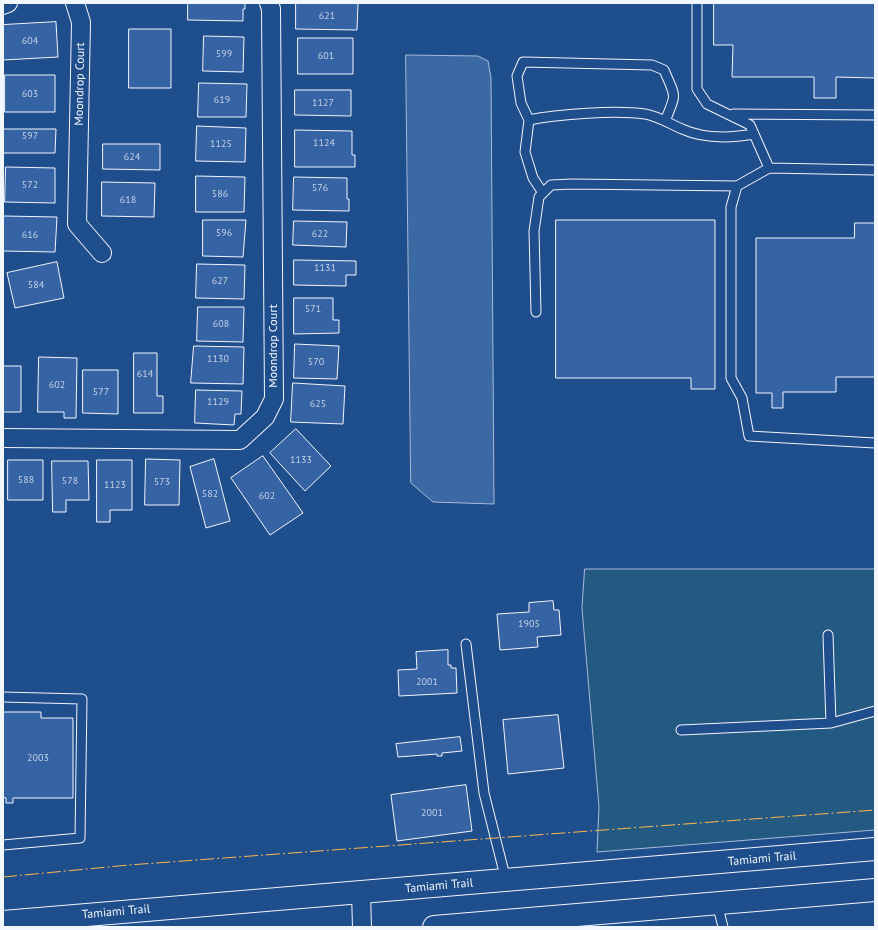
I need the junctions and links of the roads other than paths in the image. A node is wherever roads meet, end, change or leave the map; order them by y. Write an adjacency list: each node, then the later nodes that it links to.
1 (8, 3): 5 (street)
2 (75, 3): 15 (street, Moondrop Court)
3 (269, 3): 17 (street, Moondrop Court)
4 (697, 3): 6 (lane)
5 (3, 5)
6 (731, 114): 7 (lane); 10 (lane)
7 (875, 115)
8 (529, 120): 9 (lane); 9 (lane); 14 (lane)
9 (665, 121): 10 (lane)
10 (754, 134): 11 (lane)
11 (769, 168): 12 (lane); 13 (lane)
12 (875, 170)
13 (737, 186): 14 (lane); 18 (lane)
14 (543, 193): 16 (lane)
15 (102, 253)
16 (536, 312)
17 (3, 438)
18 (875, 443)
19 (828, 635): 23 (lane)
20 (466, 644): 27 (lane)
21 (3, 697): 25 (lane)
22 (875, 711): 23 (lane)
23 (831, 723): 24 (lane)
24 (681, 730)
25 (3, 845)
26 (875, 849): 27 (main road, Tamiami Trail)
27 (506, 880): 29 (main road, Tamiami Trail)
28 (875, 890): 30 (main road)
29 (361, 892): 31 (main road, Tamiami Trail); 32 (street)
30 (717, 903): 33 (main road); 34 (lane)
31 (3, 922)
32 (362, 927)
33 (434, 927)
34 (723, 927)

